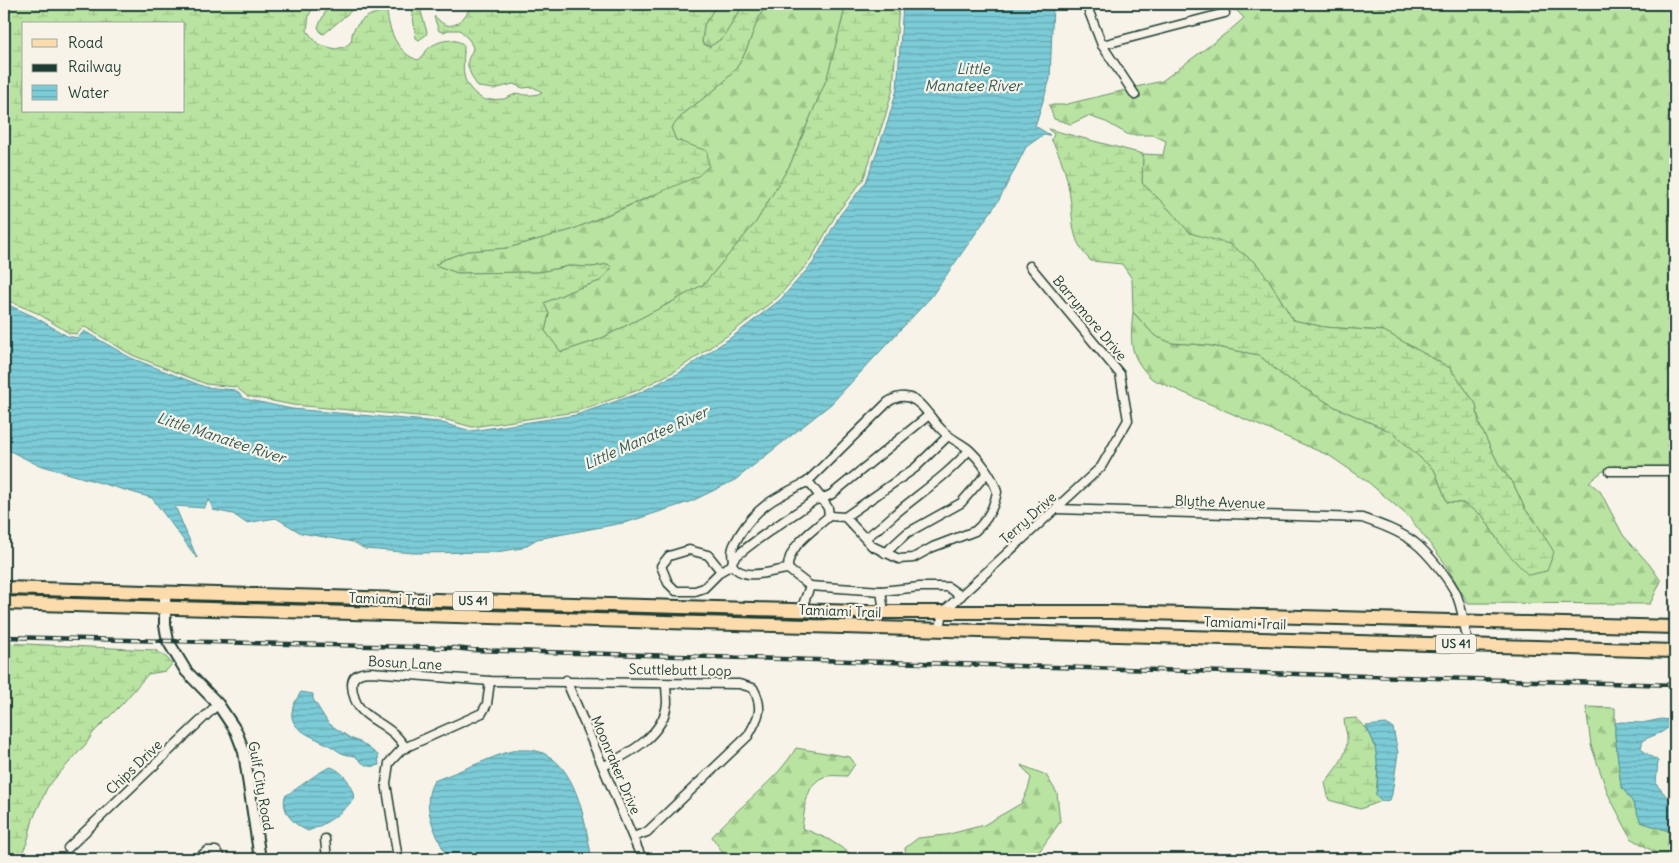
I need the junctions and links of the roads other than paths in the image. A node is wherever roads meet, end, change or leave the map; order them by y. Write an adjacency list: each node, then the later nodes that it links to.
1 (1086, 4): 3 (street)
2 (1222, 4): 3 (street)
3 (1102, 45): 4 (street)
4 (1136, 95)
5 (1030, 266): 7 (street, Barrymore Drive)
6 (929, 415): 8 (street); 13 (street); 14 (street)
7 (1128, 420): 15 (street, Terry Drive)
8 (948, 436): 9 (street); 17 (street)
9 (969, 450): 12 (street); 18 (street)
10 (1610, 471): 11 (street)
11 (1675, 471)
12 (987, 473): 19 (street); 19 (street)
13 (807, 482): 14 (street); 20 (street)
14 (822, 499): 16 (street); 20 (street)
15 (1056, 509): 27 (street, Terry Drive); 35 (street, Blythe Avenue)
16 (829, 516): 17 (street); 21 (street)
17 (845, 517): 18 (street)
18 (865, 538): 19 (street)
19 (885, 553)
20 (732, 562): 21 (street); 22 (street)
21 (788, 570): 23 (street)
22 (721, 571): 22 (street)
23 (810, 586): 25 (street); 31 (street)
24 (4, 588): 26 (main road, Tamiami Trail / US 41)
25 (881, 591): 27 (street); 32 (street)
26 (165, 592): 28 (main road, Tamiami Trail / US 41); 30 (street, Gulf City Road)
27 (960, 596): 33 (street, Terry Drive)
28 (498, 602): 31 (main road, Tamiami Trail / US 41); 34 (street)
29 (4, 603): 30 (main road, Tamiami Trail / US 41)
30 (165, 608): 34 (main road, Tamiami Trail / US 41); 43 (street, Gulf City Road)
31 (801, 610): 32 (main road, Tamiami Trail / US 41)
32 (884, 612): 33 (main road, Tamiami Trail / US 41)
33 (943, 612): 35 (main road, Tamiami Trail / US 41); 37 (street)
34 (498, 617): 37 (main road, Tamiami Trail / US 41)
35 (1464, 621): 36 (main road, Tamiami Trail / US 41); 38 (street)
36 (1675, 627)
37 (940, 629): 38 (main road, Tamiami Trail / US 41)
38 (1468, 644): 39 (main road, Tamiami Trail / US 41)
39 (1675, 650)
40 (566, 680): 41 (street, Scuttlebutt Loop); 42 (street, Scuttlebutt Loop); 45 (street, Moonraker Drive)
41 (490, 681): 44 (street); 44 (street, Bosun Lane)
42 (666, 684): 45 (street); 46 (street, Scuttlebutt Loop)
43 (218, 704): 48 (street, Chips Drive); 51 (street, Gulf City Road)
44 (406, 748): 53 (street)
45 (604, 766): 46 (street, Moonraker Drive)
46 (633, 837): 54 (street, Moonraker Drive)
47 (325, 839): 52 (street)
48 (68, 848)
49 (197, 859): 50 (street)
50 (222, 859)
51 (260, 859)
52 (327, 859)
53 (398, 859)
54 (642, 859)

